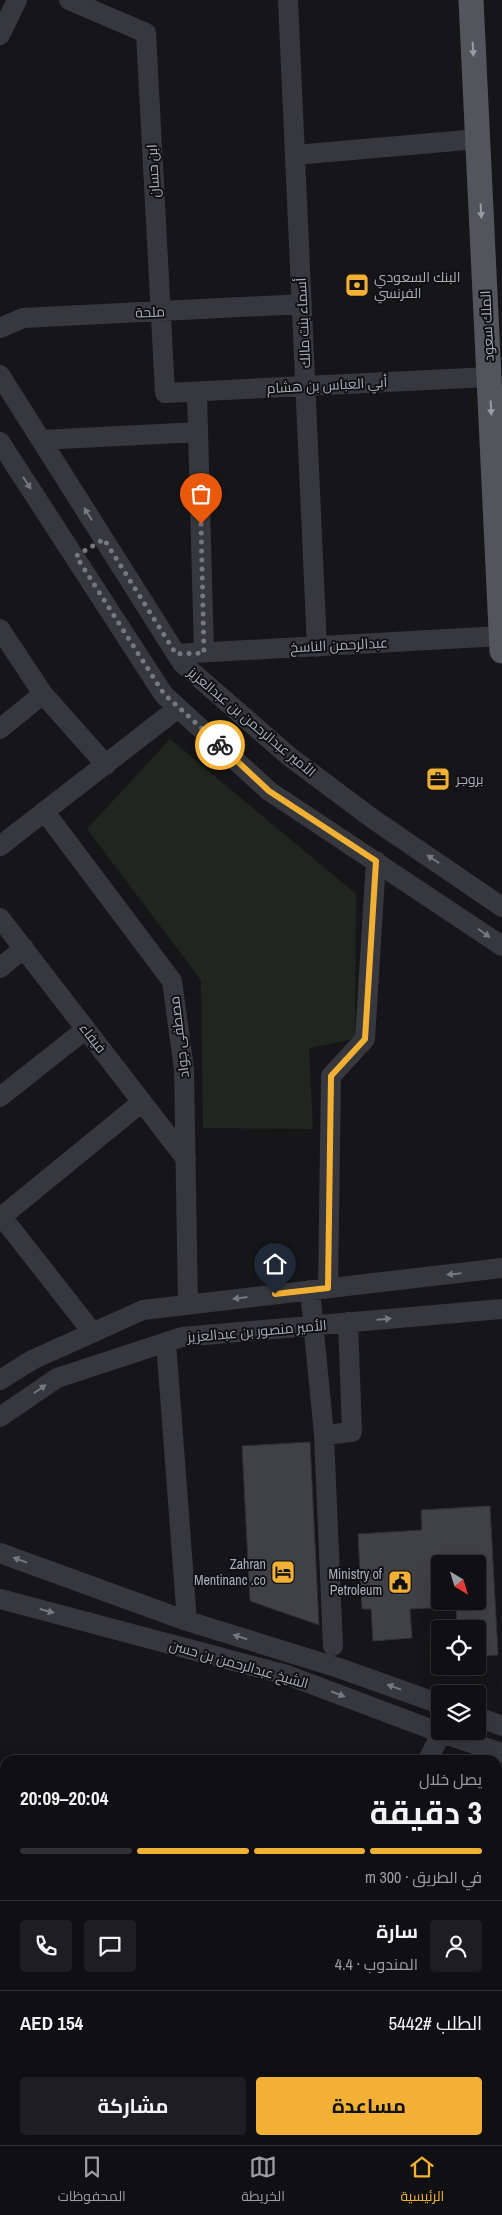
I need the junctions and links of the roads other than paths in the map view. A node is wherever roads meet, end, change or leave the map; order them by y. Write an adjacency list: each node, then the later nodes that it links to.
1 (17, 0): 5 (street)
2 (69, 0): 9 (street, ابن حسان)
3 (288, 0): 7 (street, أسماء بنت مالك)
4 (471, 0): 6 (main road, الملك سعود, one-way to 6)
5 (0, 35)
6 (478, 139): 7 (street); 12 (main road, الملك سعود, one-way to 12)
7 (295, 155): 8 (street, أسماء بنت مالك)
8 (302, 304): 9 (street, ملحة); 13 (street, أسماء بنت مالك)
9 (160, 311): 10 (street, ملحة); 14 (street, ابن حسان)
10 (0, 328)
11 (0, 375): 17 (street, الأمير عبدالرحمن بن عبدالعزيز)
12 (489, 377): 13 (street, أبي العباس بن هشام); 22 (main road, الملك سعود, one-way to 22)
13 (305, 386): 15 (street, أبي العباس بن هشام); 23 (street, أسماء بنت مالك)
14 (165, 393): 15 (street, أبي العباس بن هشام)
15 (197, 393): 16 (street)
16 (198, 432): 17 (street); 24 (street)
17 (41, 440): 19 (street, الأمير عبدالرحمن بن عبدالعزيز, one-way to 17)
18 (3, 452): 20 (street, one-way to 20)
19 (104, 539): 20 (street); 25 (street, الأمير عبدالرحمن بن عبدالعزيز)
20 (76, 556): 27 (street)
21 (0, 629): 26 (street)
22 (502, 644): 23 (street, عبدالرحمن الناسخ)
23 (317, 646): 24 (street, عبدالرحمن الناسخ)
24 (204, 653): 25 (street, عبدالرحمن الناسخ)
25 (176, 654): 33 (street, الأمير عبدالرحمن بن عبدالعزيز, one-way to 25)
26 (43, 694): 28 (street); 29 (street)
27 (178, 708): 29 (street); 32 (street)
28 (0, 729)
29 (106, 765): 30 (street)
30 (45, 812): 31 (street); 43 (street, مصطفى جواد)
31 (0, 846)
32 (376, 861): 34 (street); 46 (street)
33 (462, 880): 34 (street); 35 (street, الأمير عبدالرحمن بن عبدالعزيز)
34 (446, 907): 37 (street, one-way to 37)
35 (502, 907)
36 (0, 918): 38 (street, فيفاء)
37 (502, 946)
38 (24, 948): 39 (street); 40 (street, فيفاء)
39 (0, 968)
40 (86, 1029): 41 (street); 42 (street, فيفاء)
41 (0, 1097)
42 (142, 1102): 43 (street, فيفاء); 44 (street)
43 (186, 1159): 47 (street, مصطفى جواد)
44 (1, 1217): 51 (street)
45 (502, 1268): 46 (street, one-way to 46)
46 (319, 1289): 47 (street, one-way to 47); 50 (street)
47 (188, 1304): 51 (street)
48 (502, 1309): 49 (street, الأمير منصور بن عبدالعزيز, one-way to 48)
49 (348, 1322): 50 (street, الأمير منصور بن عبدالعزيز); 55 (street)
50 (312, 1326): 52 (street, الأمير منصور بن عبدالعزيز); 55 (street)
51 (93, 1333): 53 (street)
52 (166, 1342): 54 (street, الأمير منصور بن عبدالعزيز, one-way to 52); 58 (street)
53 (3, 1372)
54 (0, 1417)
55 (324, 1435): 59 (street)
56 (0, 1553): 58 (street, الشيخ عبدالرحمن بن حسن, one-way to 56)
57 (0, 1599): 63 (street, الشيخ عبدالرحمن بن حسن, one-way to 63)
58 (187, 1621): 60 (street, الشيخ عبدالرحمن بن حسن, one-way to 58)
59 (332, 1646)
60 (431, 1701)
61 (486, 1720): 62 (street)
62 (502, 1726)
63 (431, 1729)
64 (438, 1740): 67 (street)
65 (462, 1740): 66 (street, الشيخ عبدالرحمن بن حسن)
66 (502, 1753)
67 (430, 1755)

